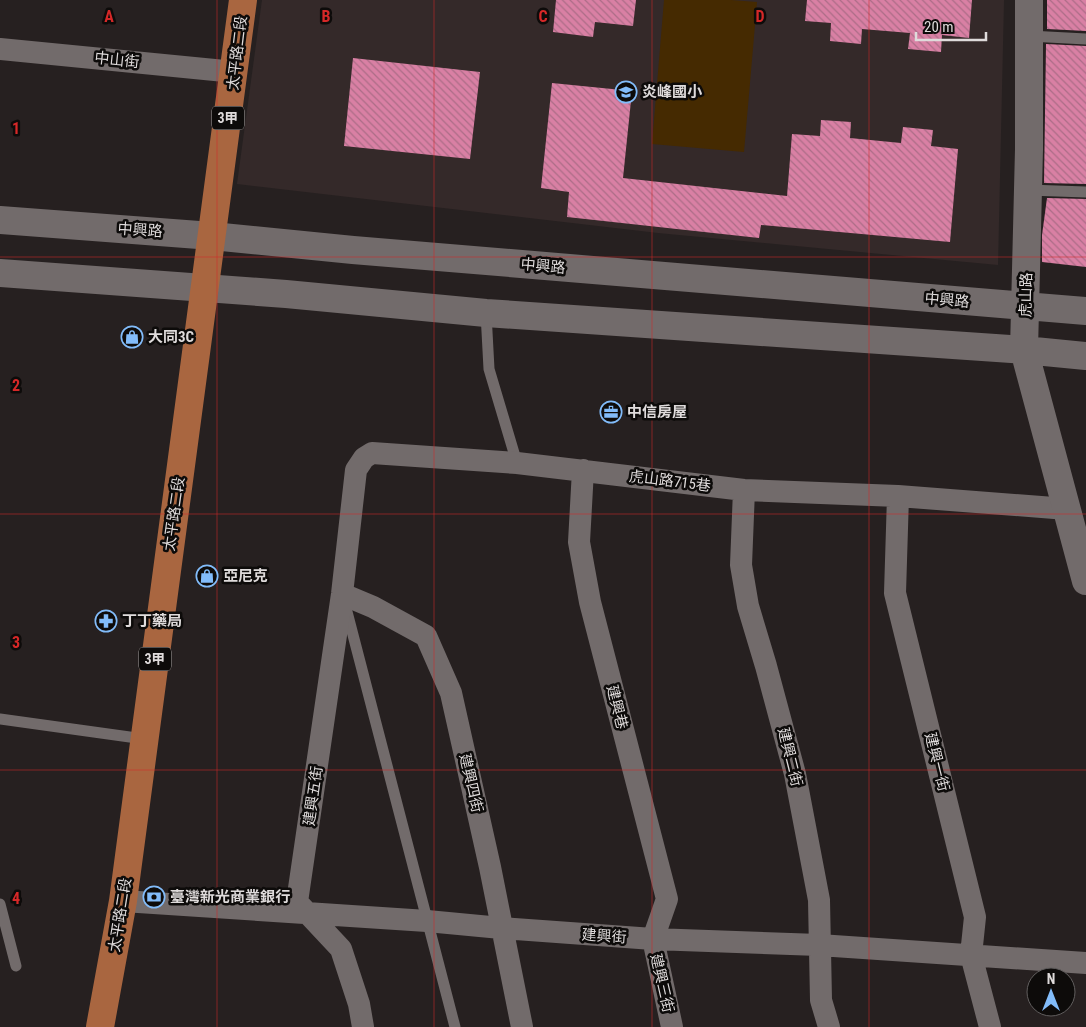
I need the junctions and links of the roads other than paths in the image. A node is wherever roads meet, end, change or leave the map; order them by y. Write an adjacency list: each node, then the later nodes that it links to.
1 (243, 0): 6 (main road, 太平路二段 / 3甲)
2 (1029, 0): 3 (street, 虎山路)
3 (1029, 36): 4 (lane); 7 (street, 虎山路)
4 (1086, 39)
5 (0, 49): 6 (street, 中山街)
6 (235, 72): 10 (main road, 太平路二段 / 3甲)
7 (1028, 190): 8 (lane); 13 (street, 虎山路)
8 (1086, 192)
9 (0, 220): 10 (street, 中興路)
10 (212, 236): 12 (main road, 太平路二段 / 3甲); 13 (street, 中興路)
11 (0, 273): 12 (street)
12 (204, 289): 15 (street); 27 (main road, 太平路二段 / 3甲)
13 (1026, 307): 14 (street, 中興路); 16 (street, 虎山路)
14 (1086, 311)
15 (486, 313): 16 (street); 18 (lane)
16 (1024, 350): 17 (street); 22 (street, 虎山路)
17 (1086, 356)
18 (517, 463): 19 (street, 虎山路715巷); 23 (street, 虎山路715巷)
19 (583, 470): 20 (street, 虎山路715巷); 33 (street, 建興巷)
20 (744, 490): 21 (street, 虎山路715巷); 34 (street, 建興二街)
21 (898, 496): 22 (street, 虎山路715巷); 35 (street, 建興一街)
22 (1067, 509): 24 (street, 虎山路)
23 (347, 545): 25 (street, 建興五街)
24 (1086, 581)
25 (342, 594): 30 (street, 建興五街); 31 (lane); 32 (street, 建興四街)
26 (0, 719): 27 (lane)
27 (144, 738): 28 (main road, 太平路二段 / 3甲)
28 (123, 901): 30 (street, 建興街); 38 (main road, 太平路二段 / 3甲)
29 (0, 904): 37 (lane)
30 (307, 913): 31 (street, 建興街); 39 (street, 建興五街)
31 (427, 920): 32 (street, 建興街); 40 (lane)
32 (501, 928): 33 (street, 建興街); 41 (street, 建興四街)
33 (653, 939): 34 (street, 建興街); 42 (street, 建興三街)
34 (819, 946): 35 (street, 建興街); 43 (street, 建興二街)
35 (971, 955): 36 (street, 建興街); 44 (street, 建興一街)
36 (1086, 963)
37 (16, 966)
38 (100, 1027)
39 (363, 1027)
40 (455, 1027)
41 (522, 1027)
42 (672, 1027)
43 (829, 1027)
44 (990, 1027)

